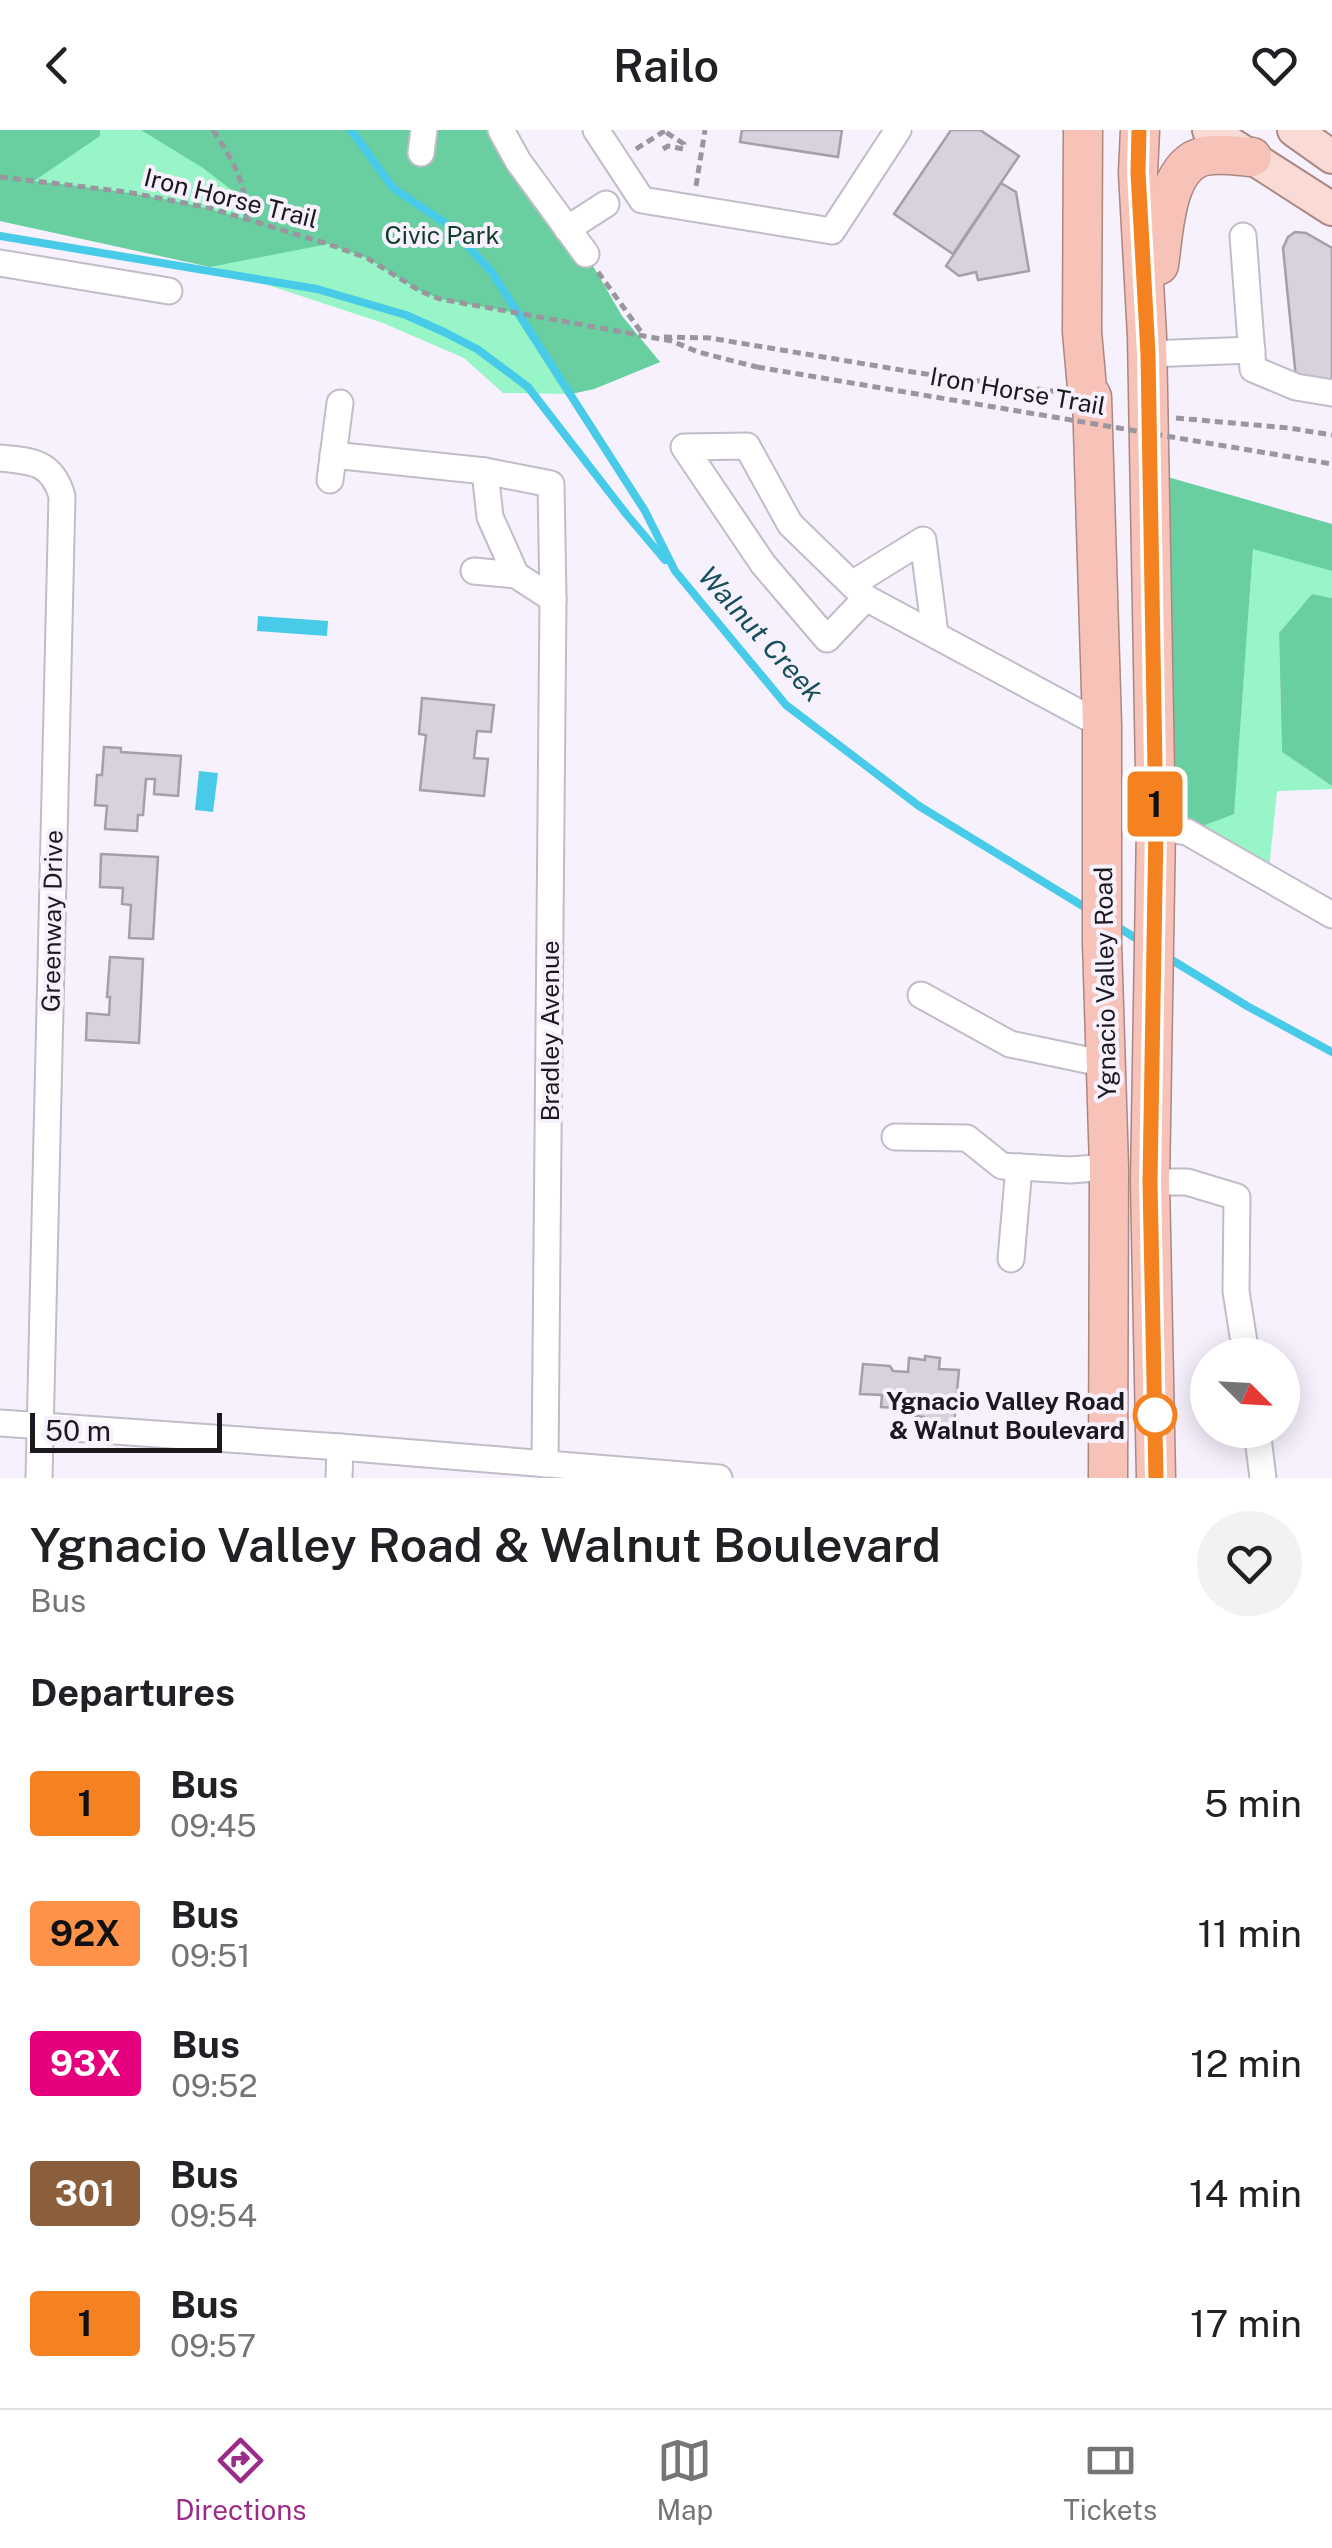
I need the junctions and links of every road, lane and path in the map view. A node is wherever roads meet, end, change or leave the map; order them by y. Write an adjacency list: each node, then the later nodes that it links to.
1 (213, 130): 19 (path)
2 (502, 130): 20 (street)
3 (596, 130): 14 (street)
4 (704, 130): 17 (path)
5 (898, 130): 17 (street)
6 (1083, 130): 29 (highway, Ygnacio Valley Road)
7 (1140, 130): 26 (highway, Ygnacio Valley Road)
8 (1209, 130): 12 (main road)
9 (1294, 130): 13 (main road)
10 (666, 131): 11 (path); 14 (path)
11 (664, 149)
12 (1252, 157): 18 (main road); 26 (highway)
13 (1332, 157)
14 (617, 162): 17 (street)
15 (0, 177): 19 (path, Iron Horse Trail)
16 (606, 204): 20 (street)
17 (692, 208)
18 (1332, 209)
19 (246, 219): 25 (path, Iron Horse Trail)
20 (567, 229): 22 (street)
21 (1243, 236): 27 (street)
22 (586, 254): 25 (path)
23 (0, 263): 24 (street)
24 (170, 291)
25 (644, 337): 29 (path); 34 (path, Iron Horse Trail, bridge)
26 (1148, 345): 27 (street); 31 (highway, Ygnacio Valley Road)
27 (1253, 360): 28 (street)
28 (1332, 393)
29 (1092, 397): 41 (highway, Ygnacio Valley Road)
30 (340, 404): 35 (street)
31 (1149, 415): 32 (path); 42 (highway, Ygnacio Valley Road)
32 (1332, 436)
33 (0, 458): 53 (street, Greenway Drive)
34 (1332, 464)
35 (484, 471): 37 (street); 39 (street, Bradley Avenue)
36 (474, 571): 37 (street)
37 (516, 576): 39 (street)
38 (859, 591): 38 (street); 40 (street); 40 (street)
39 (553, 599): 56 (street, Bradley Avenue)
40 (934, 634): 41 (street)
41 (1102, 725): 45 (highway, Ygnacio Valley Road)
42 (1156, 827): 43 (street); 49 (highway, Ygnacio Valley Road)
43 (1332, 915)
44 (921, 995): 45 (street)
45 (1106, 1064): 48 (highway, Ygnacio Valley Road)
46 (894, 1137): 47 (street)
47 (1018, 1167): 48 (street); 50 (street)
48 (1109, 1167): 60 (highway, Ygnacio Valley Road)
49 (1150, 1182): 51 (street); 61 (highway, Ygnacio Valley Road)
50 (1011, 1259)
51 (1243, 1338)
52 (0, 1423): 53 (street)
53 (40, 1426): 54 (street); 57 (street, Greenway Drive)
54 (340, 1447): 56 (street); 58 (street)
55 (1259, 1448): 62 (street)
56 (545, 1464): 59 (street)
57 (38, 1478)
58 (339, 1478)
59 (720, 1478)
60 (1108, 1478)
61 (1156, 1478)
62 (1262, 1478)

